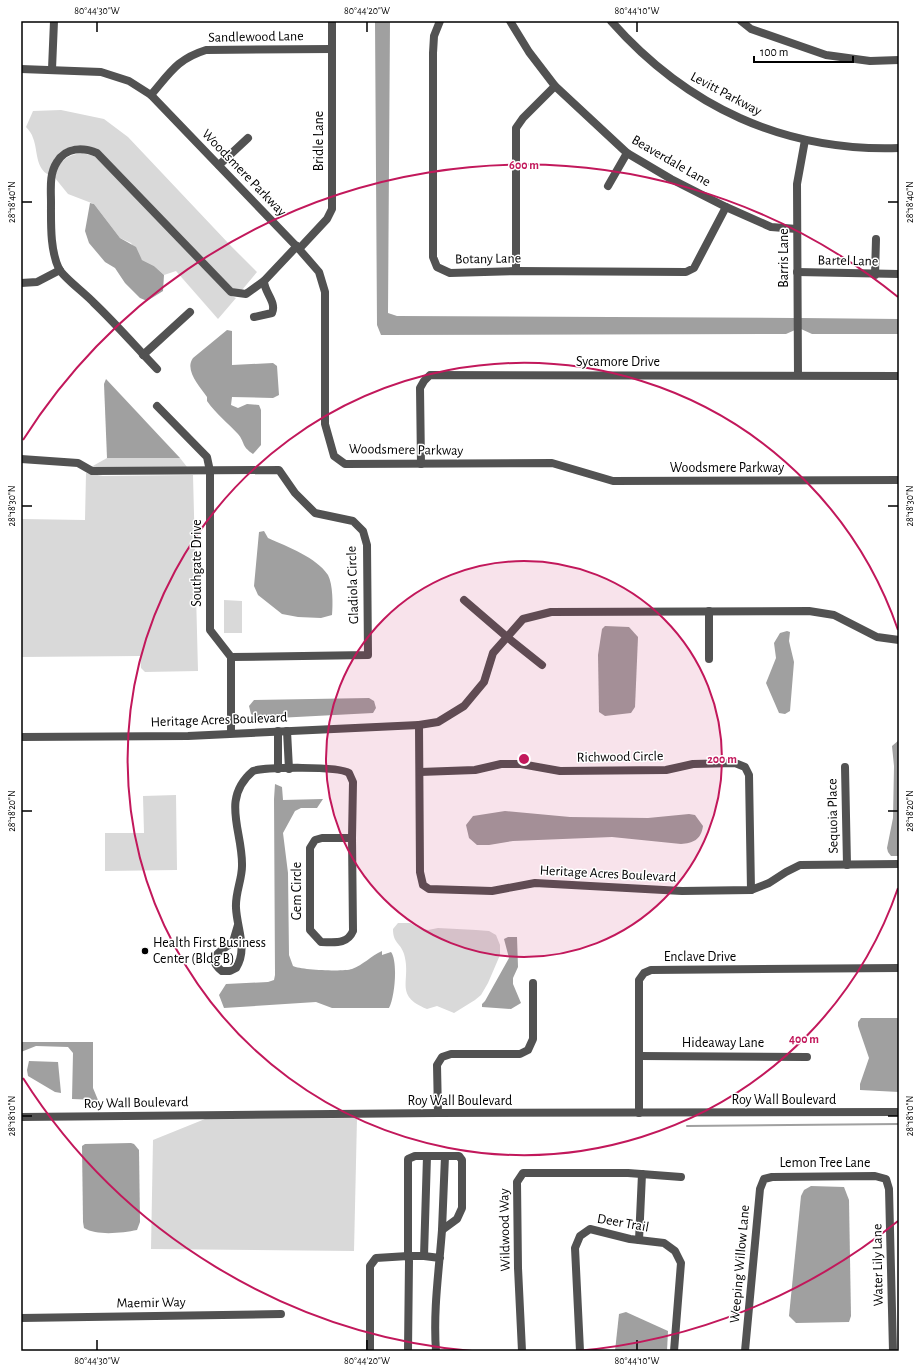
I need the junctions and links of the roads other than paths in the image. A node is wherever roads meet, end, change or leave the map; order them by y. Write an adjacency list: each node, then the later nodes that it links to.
1 (54, 21): 10 (street)
2 (332, 21): 7 (street, Bridle Lane)
3 (440, 21): 24 (street, Botany Lane)
4 (510, 21): 11 (street, Beaverdale Lane)
5 (611, 21): 14 (street, Levitt Parkway)
6 (742, 21): 8 (street)
7 (332, 49): 12 (street, Sandlewood Lane); 22 (street, Bridle Lane)
8 (899, 60)
9 (21, 69): 10 (street, Woodsmere Parkway)
10 (52, 69): 12 (street, Woodsmere Parkway)
11 (555, 86): 16 (street, Beaverdale Lane); 24 (street)
12 (151, 96): 17 (street, Woodsmere Parkway)
13 (248, 138): 17 (street)
14 (805, 140): 15 (street, Levitt Parkway); 20 (street, Barris Lane)
15 (899, 148)
16 (627, 153): 18 (street); 19 (street, Beaverdale Lane)
17 (219, 165): 22 (street, Woodsmere Parkway)
18 (608, 186)
19 (726, 207): 20 (street, Beaverdale Lane); 24 (street, Botany Lane)
20 (797, 229): 25 (street, Barris Lane)
21 (876, 239): 27 (street)
22 (298, 248): 28 (street, Bridle Lane); 38 (street, Woodsmere Parkway)
23 (60, 270): 28 (street, Bridle Lane); 29 (street); 32 (street)
24 (516, 271)
25 (797, 272): 27 (street, Bartel Lane); 34 (street, Barris Lane)
26 (899, 274): 27 (street, Bartel Lane)
27 (875, 275)
28 (264, 281): 31 (street)
29 (21, 283)
30 (190, 312): 32 (street)
31 (254, 317)
32 (143, 355): 33 (street)
33 (157, 369)
34 (798, 375): 35 (street, Sycamore Drive); 38 (street, Sycamore Drive)
35 (899, 376)
36 (157, 406): 39 (street, Southgate Drive)
37 (21, 459): 39 (street)
38 (421, 464): 40 (street, Woodsmere Parkway)
39 (210, 471): 45 (street, Southgate Drive); 45 (street, Gladiola Circle)
40 (899, 480)
41 (464, 600): 43 (street)
42 (709, 611): 43 (street, Heritage Acres Boulevard); 44 (street, Heritage Acres Boulevard); 46 (street)
43 (506, 637): 47 (street); 48 (street, Heritage Acres Boulevard)
44 (899, 639)
45 (231, 657): 51 (street)
46 (709, 659)
47 (542, 665)
48 (419, 725): 50 (street, Heritage Acres Boulevard); 56 (street, Heritage Acres Boulevard)
49 (278, 731): 50 (street, Heritage Acres Boulevard); 51 (street, Heritage Acres Boulevard); 54 (street)
50 (287, 731): 55 (street)
51 (231, 733): 52 (street, Heritage Acres Boulevard)
52 (21, 737)
53 (845, 767): 58 (street, Sequoia Place)
54 (278, 769): 55 (street, Gem Circle); 61 (street, Gem Circle)
55 (288, 769): 57 (street, Gem Circle)
56 (420, 772): 60 (street, Heritage Acres Boulevard); 60 (street, Richwood Circle)
57 (352, 838): 57 (street, Gem Circle)
58 (847, 864): 59 (street, Heritage Acres Boulevard); 60 (street, Heritage Acres Boulevard)
59 (899, 864)
60 (751, 890)
61 (238, 925): 61 (street)
62 (899, 968): 64 (street, Enclave Drive)
63 (533, 983): 67 (street)
64 (639, 1056): 65 (street, Hideaway Lane); 68 (street, Enclave Drive)
65 (808, 1057)
66 (899, 1112): 68 (street, Roy Wall Boulevard)
67 (438, 1113): 68 (street, Roy Wall Boulevard); 69 (street, Roy Wall Boulevard)
68 (640, 1113)
69 (21, 1117)
70 (427, 1156): 71 (street); 78 (street); 79 (street)
71 (445, 1156): 76 (street); 76 (street)
72 (642, 1174): 73 (street, Wildwood Way); 77 (street); 86 (street, Wildwood Way)
73 (681, 1177)
74 (764, 1179): 75 (street, Lemon Tree Lane); 89 (street, Weeping Willow Lane)
75 (886, 1179): 90 (street, Water Lily Lane)
76 (442, 1230): 80 (street)
77 (639, 1240): 87 (street, Deer Trail); 88 (street, Deer Trail)
78 (408, 1256): 79 (street); 83 (street); 84 (street)
79 (424, 1256): 80 (street)
80 (440, 1258): 85 (street)
81 (281, 1314): 82 (street, Maemir Way)
82 (21, 1318)
83 (370, 1351)
84 (408, 1351)
85 (436, 1351)
86 (522, 1351)
87 (580, 1351)
88 (674, 1351)
89 (745, 1351)
90 (893, 1351)

